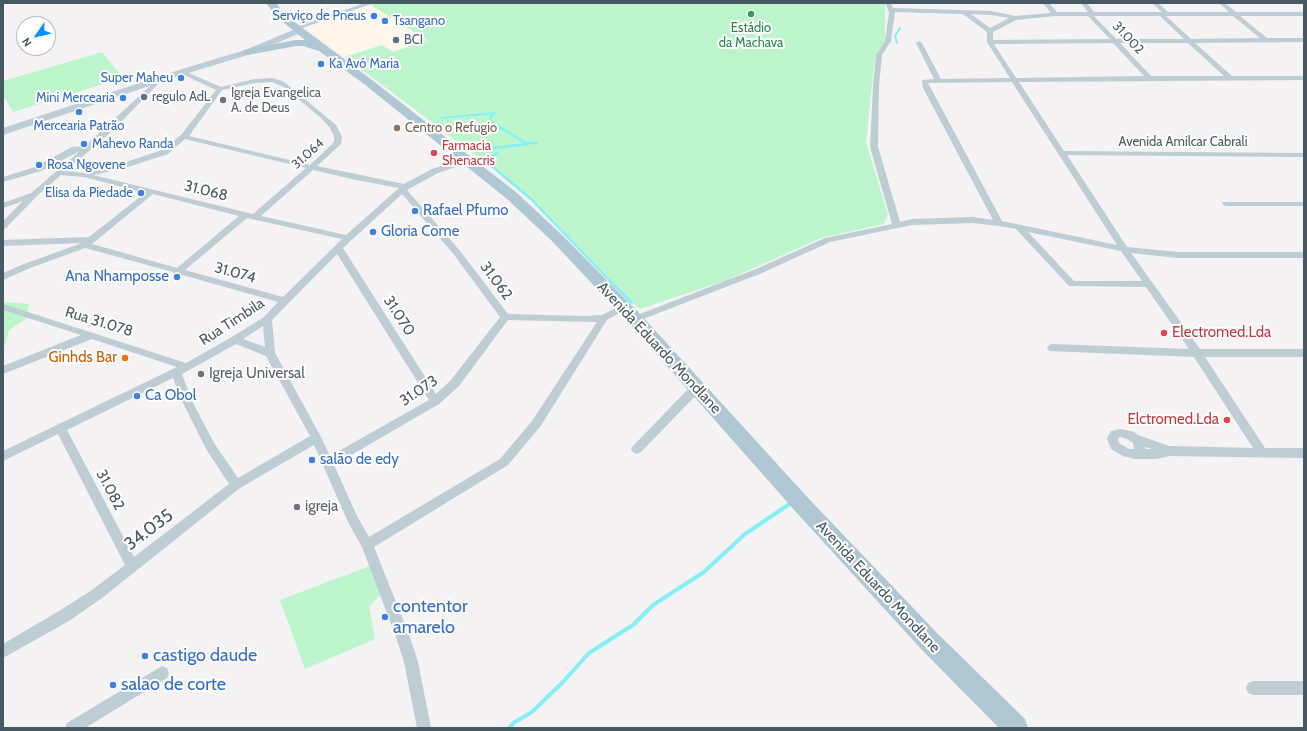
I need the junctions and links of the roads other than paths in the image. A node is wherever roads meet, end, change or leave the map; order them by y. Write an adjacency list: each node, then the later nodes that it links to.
1 (271, 3): 15 (main road, Avenida Eduardo Mondlane)
2 (371, 3): 15 (street)
3 (1046, 3): 9 (street)
4 (1084, 3): 13 (street, 31.002)
5 (1155, 3): 10 (street)
6 (1222, 3): 11 (street)
7 (890, 6): 8 (street); 52 (street)
8 (965, 13): 14 (street); 16 (street)
9 (1055, 14): 13 (street); 14 (street)
10 (1164, 14): 11 (street); 13 (street); 18 (street)
11 (1234, 14): 12 (street); 19 (street)
12 (1304, 14)
13 (1091, 15): 17 (street, 31.002)
14 (1015, 18): 16 (street)
15 (299, 29): 23 (main road, Avenida Eduardo Mondlane); 24 (street)
16 (990, 31): 21 (street)
17 (1113, 40): 18 (street); 21 (street); 26 (street, 31.002)
18 (1190, 40): 19 (street); 27 (street)
19 (1265, 40): 20 (street)
20 (1304, 40)
21 (990, 42): 30 (street)
22 (919, 43): 31 (street)
23 (323, 49): 24 (main road); 38 (main road, Avenida Eduardo Mondlane)
24 (248, 52): 25 (street)
25 (182, 72): 29 (street); 32 (street)
26 (1149, 78): 27 (street); 30 (street)
27 (1230, 78): 28 (street)
28 (1304, 78)
29 (160, 79): 33 (street); 35 (street)
30 (1013, 79): 31 (street); 36 (street)
31 (938, 80): 51 (street)
32 (220, 89): 34 (street); 39 (street, 31.064)
33 (3, 132)
34 (184, 137): 39 (street); 41 (street)
35 (86, 148): 40 (street); 42 (street)
36 (1062, 153): 37 (street, Avenida Amilcar Cabrali); 59 (street)
37 (1304, 155)
38 (468, 160): 43 (street, Rua Timbila); 66 (main road, Avenida Eduardo Mondlane)
39 (311, 167): 43 (street); 50 (street, 31.064)
40 (58, 172): 41 (street, 31.068); 45 (street)
41 (84, 175): 44 (street, 31.068)
42 (3, 180)
43 (403, 188): 55 (street, Rua Timbila); 67 (street, 31.062)
44 (150, 192): 49 (street, 31.068); 56 (street)
45 (35, 193): 48 (street); 53 (street)
46 (1226, 204): 47 (street)
47 (1304, 204)
48 (3, 206)
49 (245, 215): 50 (street, 31.068); 61 (street, 31.074)
50 (255, 217): 55 (street, 31.068)
51 (1000, 222): 52 (street, 31.062); 54 (street, 31.062)
52 (896, 224): 66 (street, 31.062)
53 (3, 226)
54 (1019, 227): 59 (street, 31.062); 63 (street)
55 (348, 238): 58 (street, Rua Timbila)
56 (88, 242): 57 (street, 31.074); 61 (street, 31.074); 62 (street)
57 (3, 243)
58 (338, 248): 64 (street, Rua Timbila); 80 (street, 31.070)
59 (1124, 249): 60 (street, 31.062); 63 (street)
60 (1304, 255)
61 (177, 272): 64 (street, 31.074)
62 (3, 278)
63 (1149, 284): 74 (street)
64 (286, 301): 69 (street, Rua Timbila)
65 (3, 307): 70 (street, Rua 31.078)
66 (628, 314): 68 (street, 31.062); 79 (main road, Avenida Eduardo Mondlane)
67 (505, 317): 68 (street, 31.062); 80 (street, 31.073)
68 (604, 318): 92 (street)
69 (267, 319): 71 (street, Rua Timbila); 73 (street)
70 (90, 336): 76 (street, Rua 31.078); 77 (street)
71 (236, 340): 73 (street); 76 (street, Rua Timbila)
72 (1052, 348): 74 (street)
73 (270, 353): 82 (street)
74 (1197, 353): 75 (street); 86 (street)
75 (1304, 353)
76 (187, 367): 78 (street, Rua Timbila)
77 (3, 370)
78 (176, 372): 81 (street, Rua Timbila); 91 (street)
79 (697, 388): 84 (street); 100 (main road, Avenida Eduardo Mondlane)
80 (435, 401): 90 (street, 31.073)
81 (60, 428): 89 (street, Rua Timbila); 93 (street, 31.082)
82 (316, 438): 90 (street); 91 (street, 34.035)
83 (1134, 438): 85 (street); 88 (street); 88 (street)
84 (637, 449)
85 (1169, 451): 86 (street); 88 (street)
86 (1262, 453): 87 (street)
87 (1304, 453)
88 (1135, 454)
89 (3, 456)
90 (328, 463): 92 (street)
91 (236, 485): 93 (street, 34.035)
92 (367, 545): 99 (street)
93 (132, 566): 94 (street, 34.035)
94 (3, 651)
95 (162, 673): 98 (street)
96 (1253, 688): 97 (street)
97 (1304, 688)
98 (72, 728)
99 (424, 728)
100 (1016, 728)

